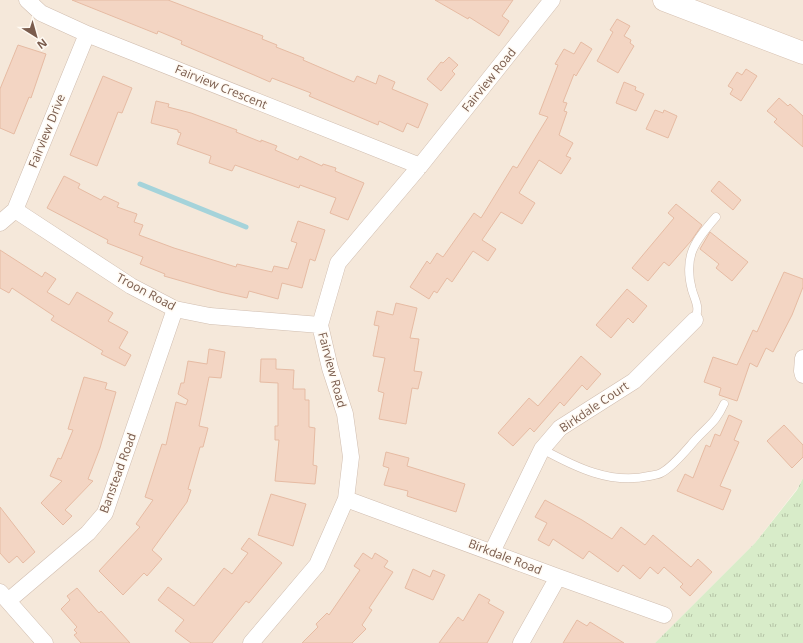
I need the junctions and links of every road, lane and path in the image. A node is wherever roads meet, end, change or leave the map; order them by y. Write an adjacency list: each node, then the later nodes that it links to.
1 (27, 0): 4 (street, Fairview Crescent)
2 (552, 0): 6 (street, Fairview Road)
3 (664, 0): 5 (main road)
4 (87, 34): 6 (street, Fairview Crescent); 7 (street, Fairview Drive)
5 (803, 53)
6 (420, 166): 12 (street, Fairview Road)
7 (15, 210): 9 (street, Fairview Drive); 10 (street, Troon Road)
8 (716, 217): 11 (lane)
9 (0, 223)
10 (175, 309): 12 (street, Troon Road); 20 (street, Banstead Road)
11 (695, 320): 16 (street, Birkdale Court)
12 (320, 325): 17 (street, Fairview Road)
13 (803, 358): 14 (street)
14 (803, 375)
15 (724, 404): 16 (lane)
16 (542, 449): 18 (street, Birkdale Court)
17 (346, 499): 18 (street, Birkdale Road); 23 (street, Fairview Road)
18 (492, 552): 19 (street, Birkdale Road)
19 (558, 577): 21 (street, Birkdale Road); 24 (street)
20 (4, 597): 22 (street)
21 (664, 615)
22 (45, 643)
23 (251, 643)
24 (521, 643)

